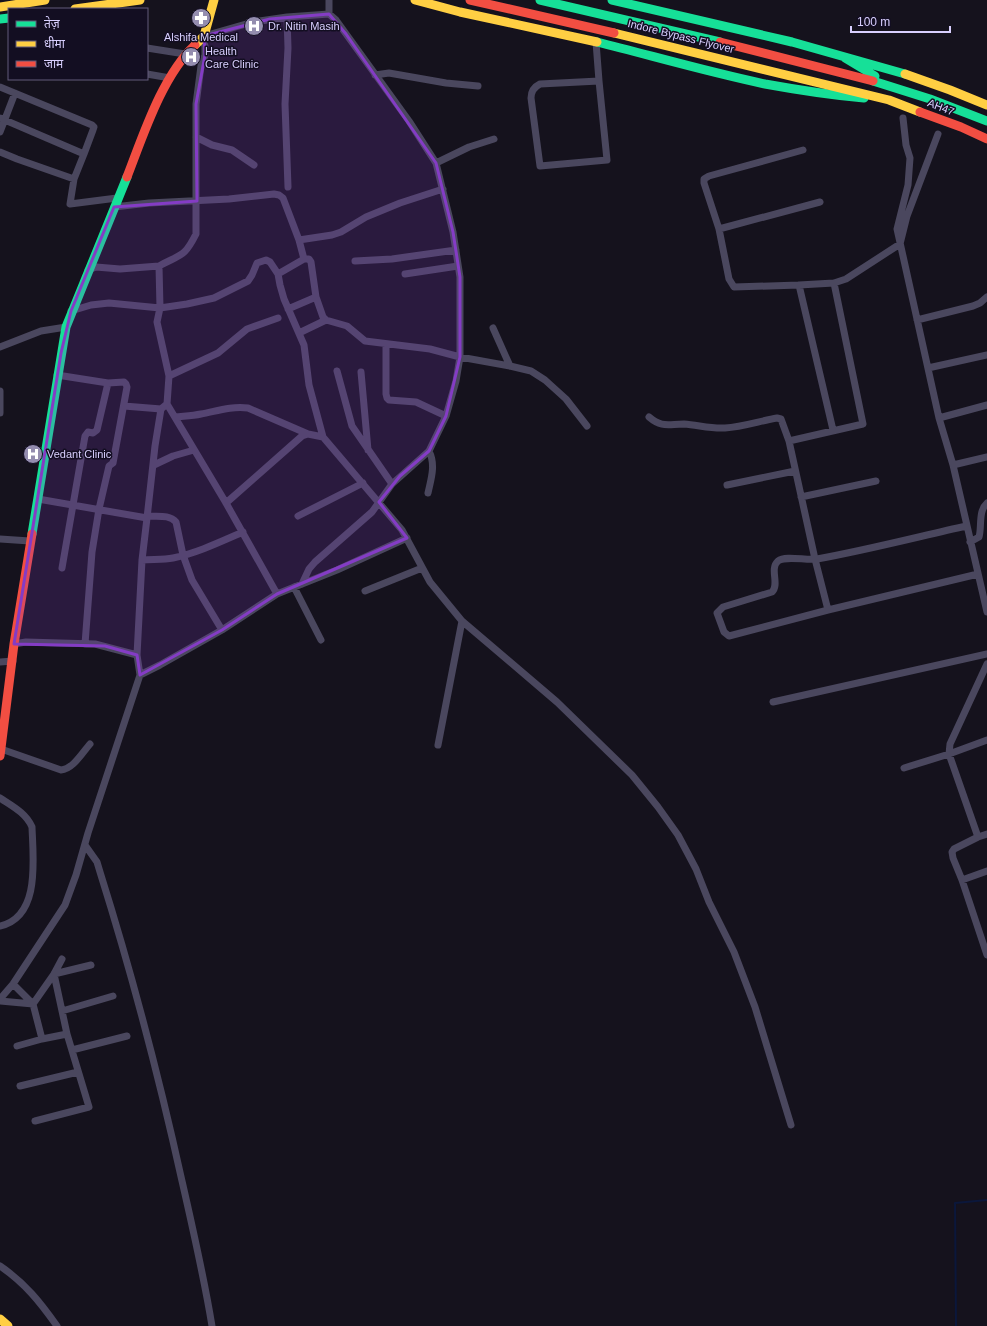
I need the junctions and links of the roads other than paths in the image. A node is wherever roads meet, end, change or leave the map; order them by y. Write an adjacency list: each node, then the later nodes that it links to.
1 (46, 0): 9 (main road)
2 (140, 0): 10 (main road)
3 (214, 0): 14 (main road)
4 (329, 0): 12 (street)
5 (415, 0): 15 (main road)
6 (470, 0): 27 (main road, Indore Bypass Flyover)
7 (540, 0): 23 (main road, Indore Bypass Flyover)
8 (614, 0): 18 (main road)
9 (0, 7)
10 (104, 7): 11 (main road)
11 (89, 8)
12 (329, 14): 13 (street); 20 (street)
13 (287, 17): 14 (street); 43 (street)
14 (203, 38): 17 (main road); 34 (street)
15 (596, 42): 22 (street); 27 (main road)
16 (148, 48): 17 (street)
17 (185, 54): 21 (main road)
18 (845, 58): 23 (main road); 28 (main road)
19 (148, 74): 21 (street)
20 (375, 75): 24 (street); 40 (street)
21 (170, 78): 46 (main road)
22 (599, 81): 22 (street)
23 (888, 85): 31 (main road, AH47)
24 (478, 86)
25 (0, 87): 26 (street)
26 (15, 93): 30 (street); 39 (street)
27 (885, 99): 36 (main road, AH47)
28 (987, 105)
29 (903, 118): 50 (street)
30 (2, 119): 32 (street); 39 (street)
31 (987, 121)
32 (0, 132)
33 (938, 134): 50 (street)
34 (196, 137): 41 (street); 45 (street)
35 (494, 139): 40 (street)
36 (987, 139)
37 (803, 150): 48 (street)
38 (0, 152): 42 (street)
39 (84, 154): 42 (street)
40 (436, 163): 44 (street)
41 (254, 165)
42 (74, 179): 46 (street)
43 (288, 187)
44 (443, 189): 49 (street); 51 (street)
45 (197, 201): 46 (street); 49 (street); 54 (street)
46 (115, 202): 56 (main road)
47 (820, 202): 48 (street)
48 (718, 229): 60 (street)
49 (298, 240): 52 (street)
50 (900, 244): 59 (street); 68 (street)
51 (456, 250): 53 (street); 55 (street)
52 (304, 258): 57 (street); 61 (street)
53 (355, 261)
54 (159, 266): 56 (street); 63 (street)
55 (458, 266): 58 (street); 75 (street)
56 (88, 270): 65 (main road)
57 (278, 274): 63 (street); 64 (street)
58 (405, 274)
59 (834, 283): 60 (street); 94 (street)
60 (799, 285): 94 (street)
61 (316, 297): 64 (street); 67 (street)
62 (986, 299): 68 (street)
63 (160, 308): 65 (street); 81 (street)
64 (288, 309): 71 (street)
65 (71, 311): 69 (main road)
66 (278, 318): 81 (street)
67 (326, 320): 71 (street); 72 (street)
68 (917, 320): 77 (street)
69 (66, 327): 73 (street); 80 (main road)
70 (493, 328): 76 (street)
71 (299, 333): 96 (street)
72 (386, 344): 75 (street); 89 (street)
73 (0, 347)
74 (987, 355): 77 (street)
75 (460, 357): 76 (street); 89 (street)
76 (510, 366): 93 (street)
77 (928, 368): 92 (street)
78 (336, 371): 99 (street)
79 (361, 372): 99 (street)
80 (57, 375): 82 (street); 111 (main road)
81 (169, 376): 84 (street)
82 (108, 383): 86 (street); 115 (street)
83 (0, 391): 88 (street)
84 (167, 404): 87 (street); 90 (street)
85 (987, 405): 92 (street)
86 (124, 406): 87 (street); 116 (street)
87 (160, 409): 102 (street)
88 (0, 413)
89 (446, 416): 100 (street)
90 (175, 417): 95 (street); 98 (street)
91 (649, 417): 97 (street)
92 (939, 418): 103 (street)
93 (587, 426)
94 (833, 430): 97 (street)
95 (308, 434): 96 (street); 113 (street)
96 (323, 437): 106 (street)
97 (788, 441): 104 (street)
98 (194, 450): 102 (street); 113 (street)
99 (368, 450): 107 (street)
100 (429, 452): 107 (street); 109 (street)
101 (987, 457): 103 (street)
102 (154, 464): 118 (street)
103 (953, 465): 119 (street)
104 (795, 471): 108 (street); 110 (street)
105 (876, 481): 110 (street)
106 (363, 483): 112 (street); 117 (street)
107 (392, 484): 112 (street)
108 (727, 485)
109 (428, 493)
110 (801, 497): 127 (street)
111 (38, 499): 115 (street); 123 (main road)
112 (379, 502): 122 (street); 131 (street)
113 (226, 503): 120 (street)
114 (987, 503): 124 (street)
115 (73, 505): 116 (street); 128 (street)
116 (99, 509): 118 (street); 141 (street)
117 (298, 516)
118 (147, 517): 125 (street); 126 (street)
119 (966, 526): 124 (street); 127 (street)
120 (243, 532): 125 (street); 134 (street)
121 (0, 538): 123 (street)
122 (406, 538): 129 (street); 131 (street)
123 (30, 541): 140 (main road)
124 (970, 542): 130 (street)
125 (183, 555): 126 (street); 138 (street)
126 (142, 560): 143 (street)
127 (815, 560): 135 (street); 135 (street)
128 (62, 568)
129 (422, 568): 133 (street); 137 (street)
130 (978, 574): 135 (street); 136 (street)
131 (302, 584): 132 (street)
132 (294, 587): 134 (street); 139 (street)
133 (365, 591)
134 (277, 594): 138 (street)
135 (828, 610)
136 (987, 612)
137 (462, 621): 151 (street); 180 (street)
138 (222, 630): 147 (street)
139 (320, 640)
140 (14, 644): 141 (street); 144 (main road)
141 (85, 644): 143 (street)
142 (987, 654): 148 (street)
143 (137, 655): 147 (street)
144 (13, 661): 145 (street); 152 (main road)
145 (0, 662)
146 (987, 664): 153 (street)
147 (140, 675): 158 (street)
148 (773, 702)
149 (987, 740): 153 (street)
150 (90, 744): 152 (street)
151 (438, 744)
152 (0, 752)
153 (949, 754): 154 (street); 157 (street)
154 (904, 768)
155 (0, 798): 161 (street)
156 (987, 834): 157 (street)
157 (978, 837): 160 (street)
158 (85, 845): 167 (street); 185 (street)
159 (987, 871): 160 (street)
160 (962, 880): 162 (street)
161 (0, 926)
162 (984, 935): 163 (street)
163 (987, 955)
164 (62, 959): 166 (street)
165 (91, 965): 166 (street)
166 (54, 974): 170 (street); 171 (street)
167 (13, 984): 169 (street); 170 (street)
168 (113, 996): 171 (street)
169 (0, 1000): 170 (street)
170 (33, 1004): 174 (street)
171 (62, 1011): 172 (street)
172 (67, 1034): 174 (street); 176 (street)
173 (127, 1036): 176 (street)
174 (42, 1039): 175 (street)
175 (17, 1046)
176 (72, 1050): 177 (street)
177 (78, 1072): 178 (street); 179 (street)
178 (20, 1086)
179 (35, 1121)
180 (791, 1125)
181 (0, 1266): 184 (street)
182 (0, 1319): 183 (main road)
183 (8, 1326)
184 (58, 1326)
185 (212, 1326)

